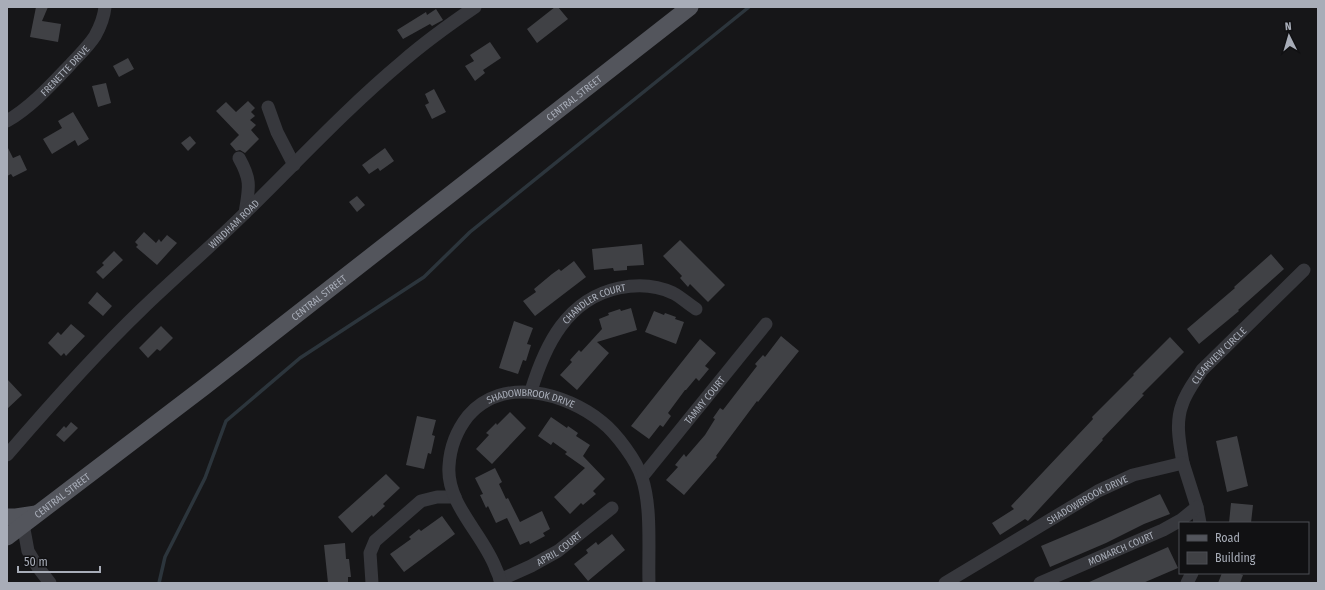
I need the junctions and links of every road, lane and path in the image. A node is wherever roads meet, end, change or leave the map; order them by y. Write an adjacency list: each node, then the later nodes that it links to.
1 (105, 7): 5 (street, FRENETTE DRIVE)
2 (475, 7): 7 (street, WINDHAM ROAD)
3 (690, 7): 20 (main road, CENTRAL STREET)
4 (268, 107): 7 (street)
5 (7, 121)
6 (240, 158): 8 (street)
7 (294, 165): 8 (street, WINDHAM ROAD)
8 (245, 213): 13 (street, WINDHAM ROAD)
9 (1304, 270): 14 (street, CLEARVIEW CIRCLE)
10 (696, 309): 12 (street, CHANDLER COURT)
11 (766, 324): 15 (street, TAMMY COURT)
12 (531, 392): 15 (street, SHADOWBROOK DRIVE); 16 (street, SHADOWBROOK DRIVE)
13 (7, 455)
14 (1183, 464): 17 (street); 28 (street, SHADOWBROOK DRIVE)
15 (642, 477): 27 (street, SHADOWBROOK DRIVE)
16 (455, 497): 24 (street, SHADOWBROOK DRIVE); 26 (street)
17 (1197, 507): 21 (street); 29 (street, MONARCH COURT)
18 (612, 508): 24 (street, APRIL COURT)
19 (7, 516): 20 (main road)
20 (29, 519): 22 (main road, CENTRAL STREET); 25 (street)
21 (1200, 522)
22 (7, 537)
23 (1192, 574): 30 (street)
24 (500, 582)
25 (50, 583)
26 (372, 583)
27 (648, 583)
28 (944, 583)
29 (1040, 583)
30 (1187, 583)

